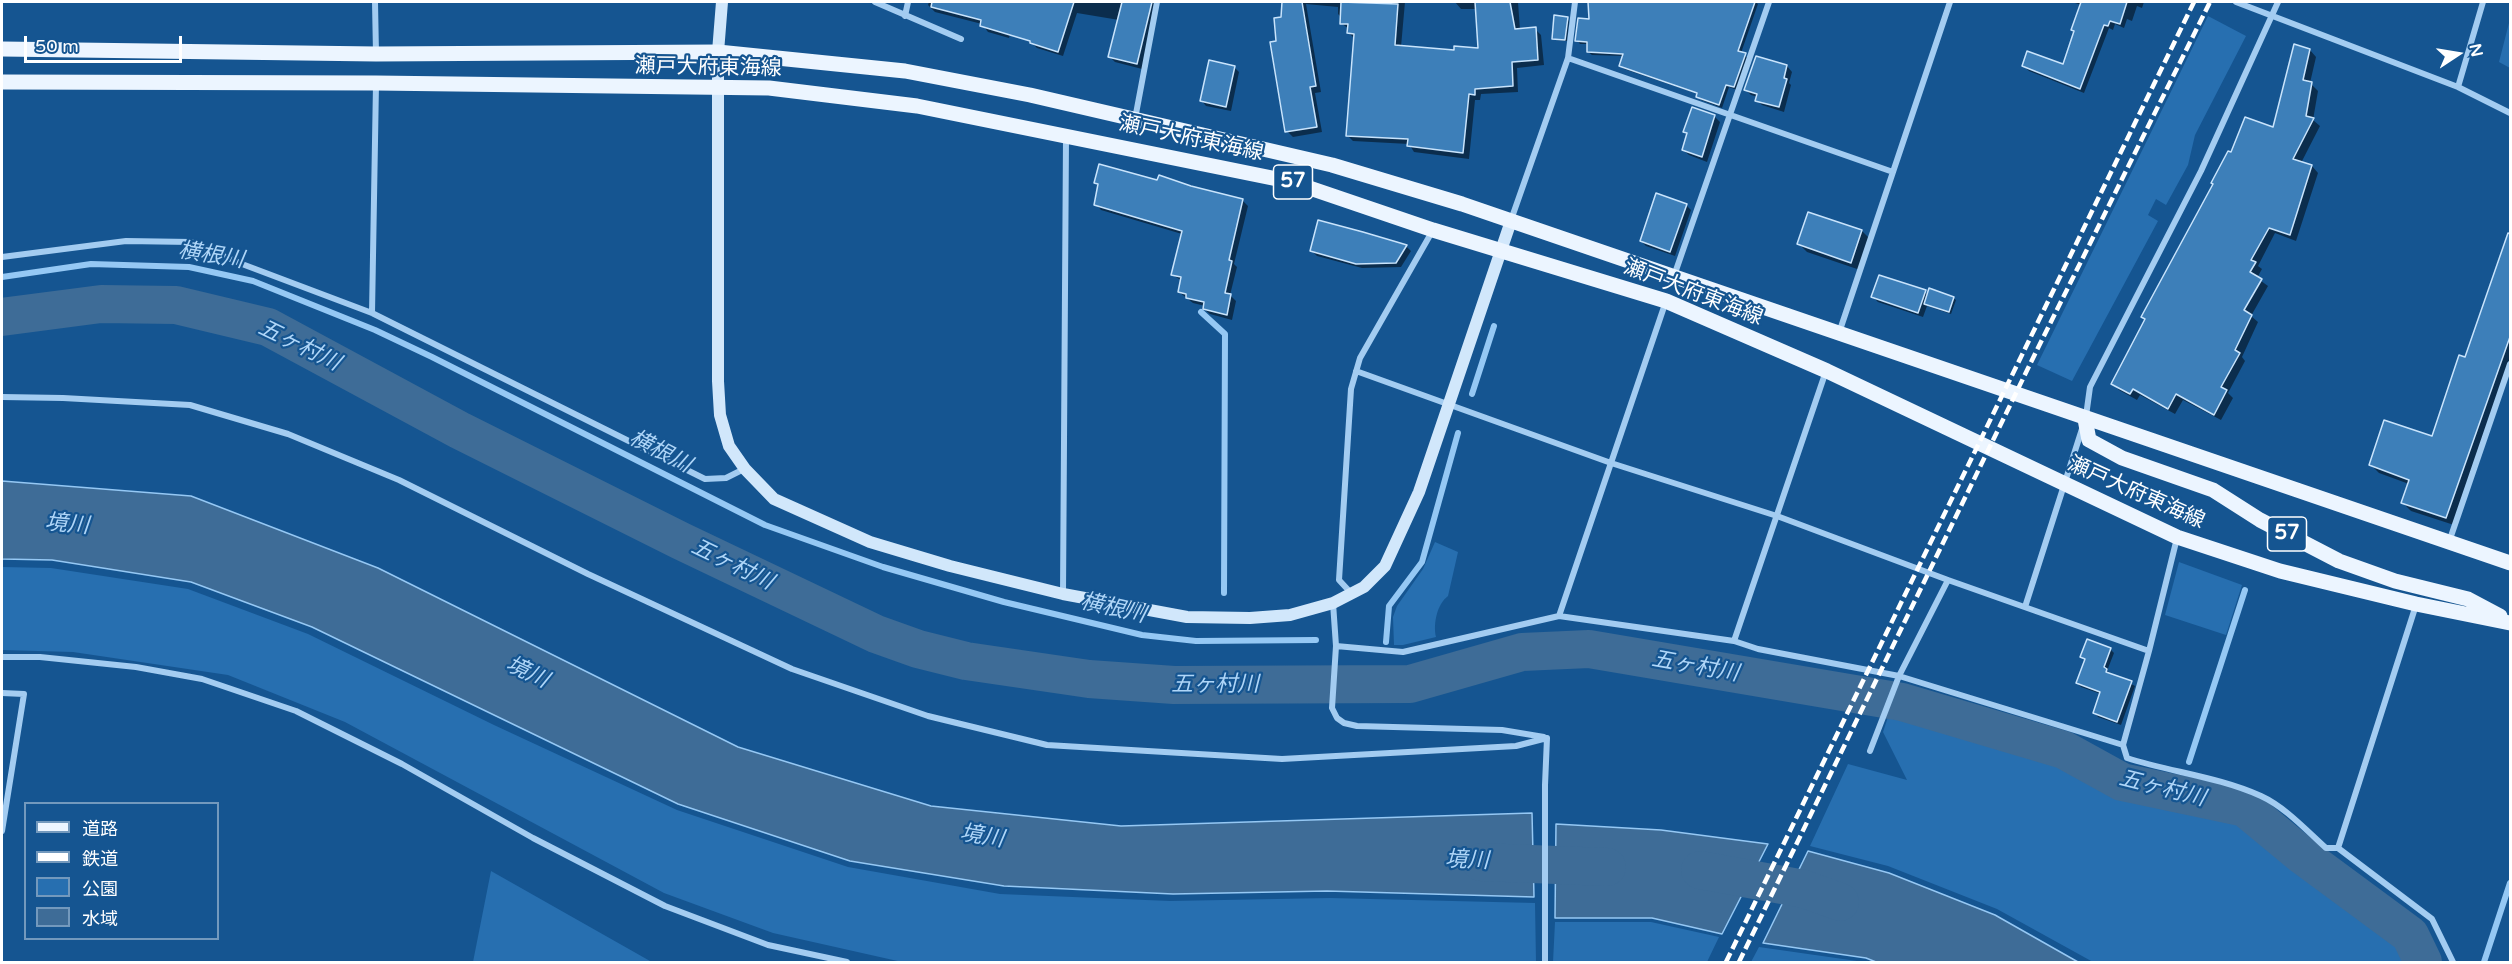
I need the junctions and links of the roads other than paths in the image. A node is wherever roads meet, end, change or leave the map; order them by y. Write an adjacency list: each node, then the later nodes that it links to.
1 (375, 2): 17 (street)
2 (722, 2): 16 (street)
3 (875, 2): 12 (street)
4 (908, 2): 12 (street)
5 (1157, 2): 25 (street)
6 (1575, 2): 18 (street)
7 (1769, 2): 24 (street)
8 (1950, 2): 27 (street)
9 (2236, 2): 13 (street)
10 (2278, 2): 13 (street)
11 (2483, 2): 21 (street)
12 (905, 16): 14 (street)
13 (2272, 17): 21 (street); 41 (street)
14 (961, 39)
15 (2, 50): 17 (main road, 瀬戸大府東海線 / 57)
16 (718, 52): 17 (main road, 瀬戸大府東海線 / 57); 22 (street); 25 (main road, 瀬戸大府東海線 / 57)
17 (376, 54)
18 (1568, 58): 24 (street); 28 (street)
19 (2, 82): 20 (main road, 瀬戸大府東海線 / 57)
20 (376, 83): 22 (main road, 瀬戸大府東海線 / 57); 34 (street)
21 (2458, 87): 23 (street)
22 (719, 88): 26 (main road, 瀬戸大府東海線 / 57); 43 (street)
23 (2511, 113)
24 (1730, 115): 27 (street); 32 (street)
25 (1134, 120): 28 (main road, 瀬戸大府東海線 / 57)
26 (1066, 134): 29 (main road, 瀬戸大府東海線 / 57); 51 (street)
27 (1893, 172): 35 (street)
28 (1511, 221): 30 (street); 32 (main road, 瀬戸大府東海線 / 57)
29 (1433, 230): 30 (main road, 瀬戸大府東海線 / 57); 37 (street)
30 (1501, 251): 33 (main road, 瀬戸大府東海線 / 57); 40 (street)
31 (2, 257): 34 (street)
32 (1674, 276): 35 (main road, 瀬戸大府東海線 / 57)
33 (1666, 301): 38 (main road, 瀬戸大府東海線 / 57); 42 (street)
34 (372, 313): 43 (street)
35 (1839, 333): 41 (main road, 瀬戸大府東海線 / 57)
36 (2511, 364): 47 (street)
37 (1356, 371): 40 (street); 50 (street)
38 (1827, 371): 44 (main road, 瀬戸大府東海線 / 57); 45 (street)
39 (2, 397): 63 (street)
40 (1450, 404): 42 (street); 50 (street)
41 (2085, 419): 44 (street); 47 (main road, 瀬戸大府東海線 / 57); 56 (main road, 57)
42 (1611, 463): 45 (street); 55 (street)
43 (745, 469): 51 (street)
44 (2064, 484): 46 (main road, 瀬戸大府東海線 / 57); 54 (street)
45 (1777, 516): 49 (street); 57 (street)
46 (2177, 537): 53 (main road, 瀬戸大府東海線 / 57); 59 (street)
47 (2449, 543): 48 (main road, 瀬戸大府東海線 / 57)
48 (2511, 564)
49 (1948, 580): 54 (street); 61 (street)
50 (1351, 593): 52 (street)
51 (1063, 594): 52 (street)
52 (1333, 603): 58 (street)
53 (2416, 604): 56 (main road, 瀬戸大府東海線 / 57); 67 (street)
54 (2025, 607): 59 (street)
55 (1559, 616): 57 (street); 58 (street)
56 (2511, 622)
57 (1734, 641): 61 (street)
58 (1336, 646): 63 (street)
59 (2149, 651): 64 (street)
60 (2, 657): 68 (street)
61 (1898, 677): 64 (street); 65 (street)
62 (2, 693): 66 (street)
63 (1547, 738): 69 (street)
64 (2124, 745): 67 (street)
65 (1870, 751)
66 (2, 831)
67 (2338, 848): 70 (street)
68 (847, 963)
69 (1545, 963)
70 (2453, 963)

